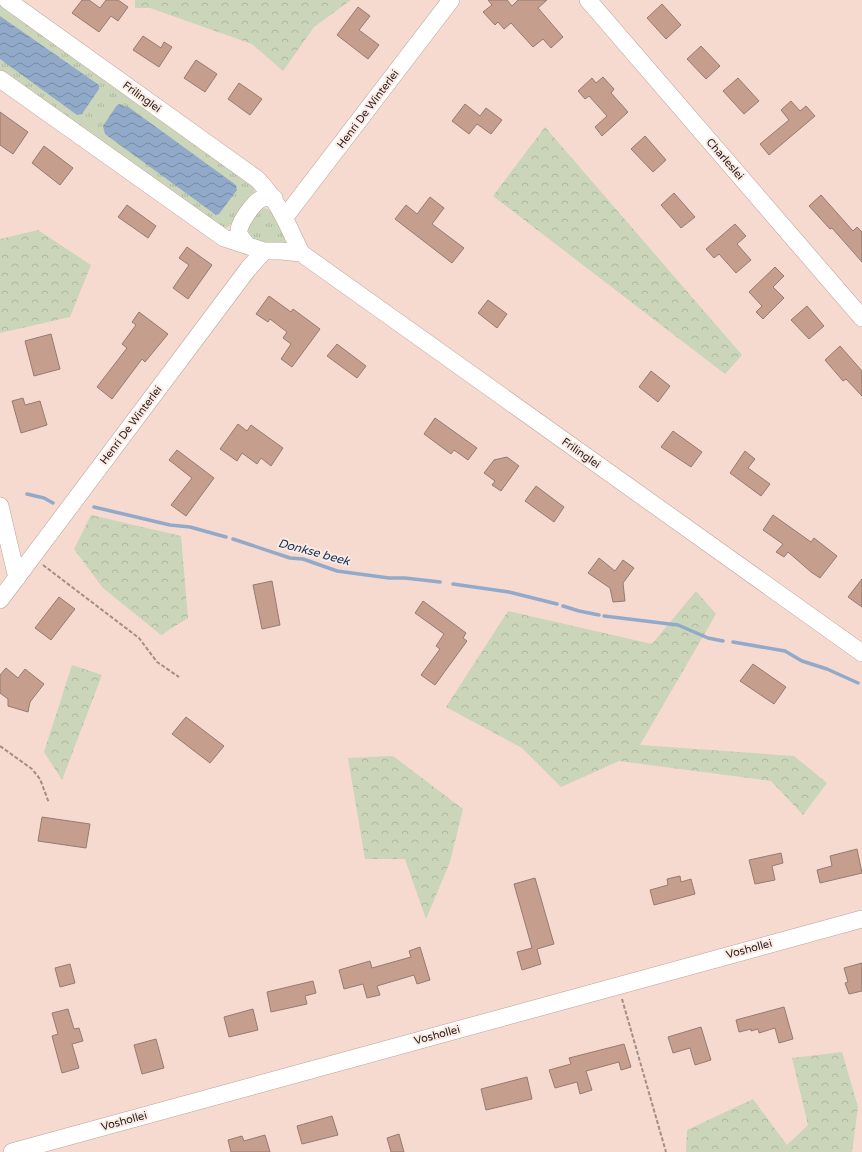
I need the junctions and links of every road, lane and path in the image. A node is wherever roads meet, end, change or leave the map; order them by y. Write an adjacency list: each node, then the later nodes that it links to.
1 (7, 0): 5 (street, Frilinglei)
2 (451, 0): 6 (street, Henri De Winterlei)
3 (588, 0): 9 (street, Charleslei)
4 (0, 79): 7 (street, Frilinglei)
5 (274, 198): 6 (street, Frilinglei); 7 (street)
6 (285, 217): 8 (street, Frilinglei)
7 (256, 248): 8 (street, Frilinglei); 11 (street, Henri De Winterlei)
8 (300, 253): 14 (street, Frilinglei)
9 (862, 318)
10 (0, 506): 12 (street)
11 (32, 557): 12 (street, Henri De Winterlei); 15 (path)
12 (17, 578): 13 (street, Henri De Winterlei)
13 (0, 600)
14 (862, 653)
15 (178, 677)
16 (0, 746): 17 (path)
17 (49, 803)
18 (862, 919): 19 (street, Voshollei)
19 (618, 985): 20 (street, Voshollei); 21 (path)
20 (12, 1152)
21 (666, 1152)

